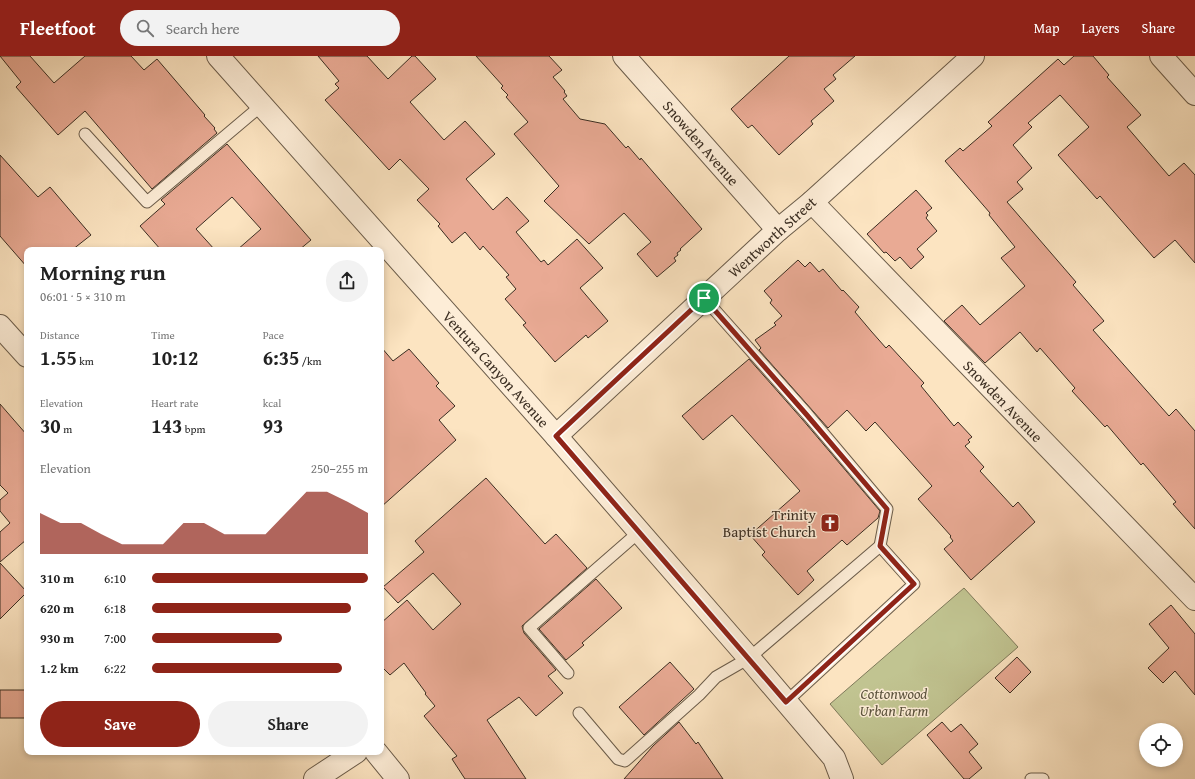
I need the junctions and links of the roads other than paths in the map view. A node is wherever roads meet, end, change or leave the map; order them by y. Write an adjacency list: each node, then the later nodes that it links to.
1 (218, 56): 6 (street, Ventura Canyon Avenue)
2 (624, 56): 9 (street, Snowden Avenue)
3 (973, 56): 8 (street, Wentworth Street)
4 (1161, 56): 5 (street)
5 (1195, 94)
6 (262, 105): 7 (lane); 13 (street, Ventura Canyon Avenue)
7 (85, 134)
8 (812, 202): 9 (street, Wentworth Street); 16 (street, Snowden Avenue)
9 (778, 230): 10 (street, Wentworth Street)
10 (704, 298): 13 (street, Wentworth Street); 15 (lane)
11 (0, 326): 12 (street)
12 (24, 353)
13 (556, 436): 14 (street, Ventura Canyon Avenue)
14 (639, 532): 17 (street, Ventura Canyon Avenue); 18 (lane)
15 (880, 546): 17 (lane); 19 (lane)
16 (1195, 600)
17 (749, 658): 19 (street, Ventura Canyon Avenue); 20 (lane)
18 (568, 673)
19 (786, 702): 23 (street, Ventura Canyon Avenue)
20 (579, 713)
21 (351, 755): 24 (street)
22 (378, 755): 25 (street)
23 (834, 758): 26 (street, Ventura Canyon Avenue); 27 (street)
24 (314, 779)
25 (398, 779)
26 (842, 779)
27 (853, 779)
28 (1031, 779): 29 (lane)
29 (1043, 779)

